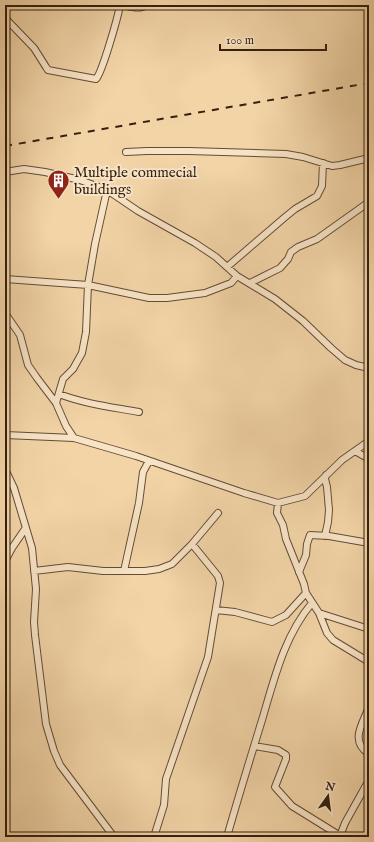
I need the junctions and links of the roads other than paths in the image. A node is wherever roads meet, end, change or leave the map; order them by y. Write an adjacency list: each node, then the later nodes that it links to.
1 (121, 5): 2 (street); 3 (street)
2 (146, 5)
3 (5, 14)
4 (126, 152): 6 (street)
5 (369, 158): 6 (street)
6 (323, 163): 10 (street)
7 (5, 172): 8 (street)
8 (107, 190): 10 (street); 14 (street)
9 (369, 202): 13 (street)
10 (228, 267): 11 (street)
11 (237, 276): 13 (street); 14 (street)
12 (5, 279): 14 (street)
13 (250, 283): 16 (street)
14 (88, 285): 17 (street)
15 (5, 313): 18 (street)
16 (369, 368)
17 (59, 394): 18 (street); 19 (street)
18 (56, 403): 21 (street)
19 (139, 412)
20 (5, 435): 21 (street)
21 (74, 438): 25 (street)
22 (369, 441): 23 (street)
23 (355, 451): 24 (street); 27 (street)
24 (369, 459)
25 (149, 461): 28 (street); 36 (street)
26 (5, 469): 30 (street)
27 (326, 475): 28 (street); 31 (street)
28 (278, 503): 37 (street)
29 (218, 513): 33 (street)
30 (25, 529): 34 (street); 35 (street)
31 (325, 536): 32 (street); 37 (street)
32 (369, 543)
33 (192, 544): 36 (street); 40 (street)
34 (5, 561)
35 (34, 570): 36 (street); 48 (street)
36 (124, 571)
37 (298, 572): 38 (street)
38 (306, 592): 39 (street); 40 (street)
39 (312, 603): 41 (street); 45 (street)
40 (216, 610): 49 (street)
41 (319, 613): 42 (street); 43 (street)
42 (369, 629)
43 (369, 662)
44 (369, 707): 46 (street)
45 (254, 746): 50 (street); 51 (street)
46 (369, 754)
47 (369, 780): 51 (street)
48 (114, 837)
49 (154, 837)
50 (227, 837)
51 (341, 837)

